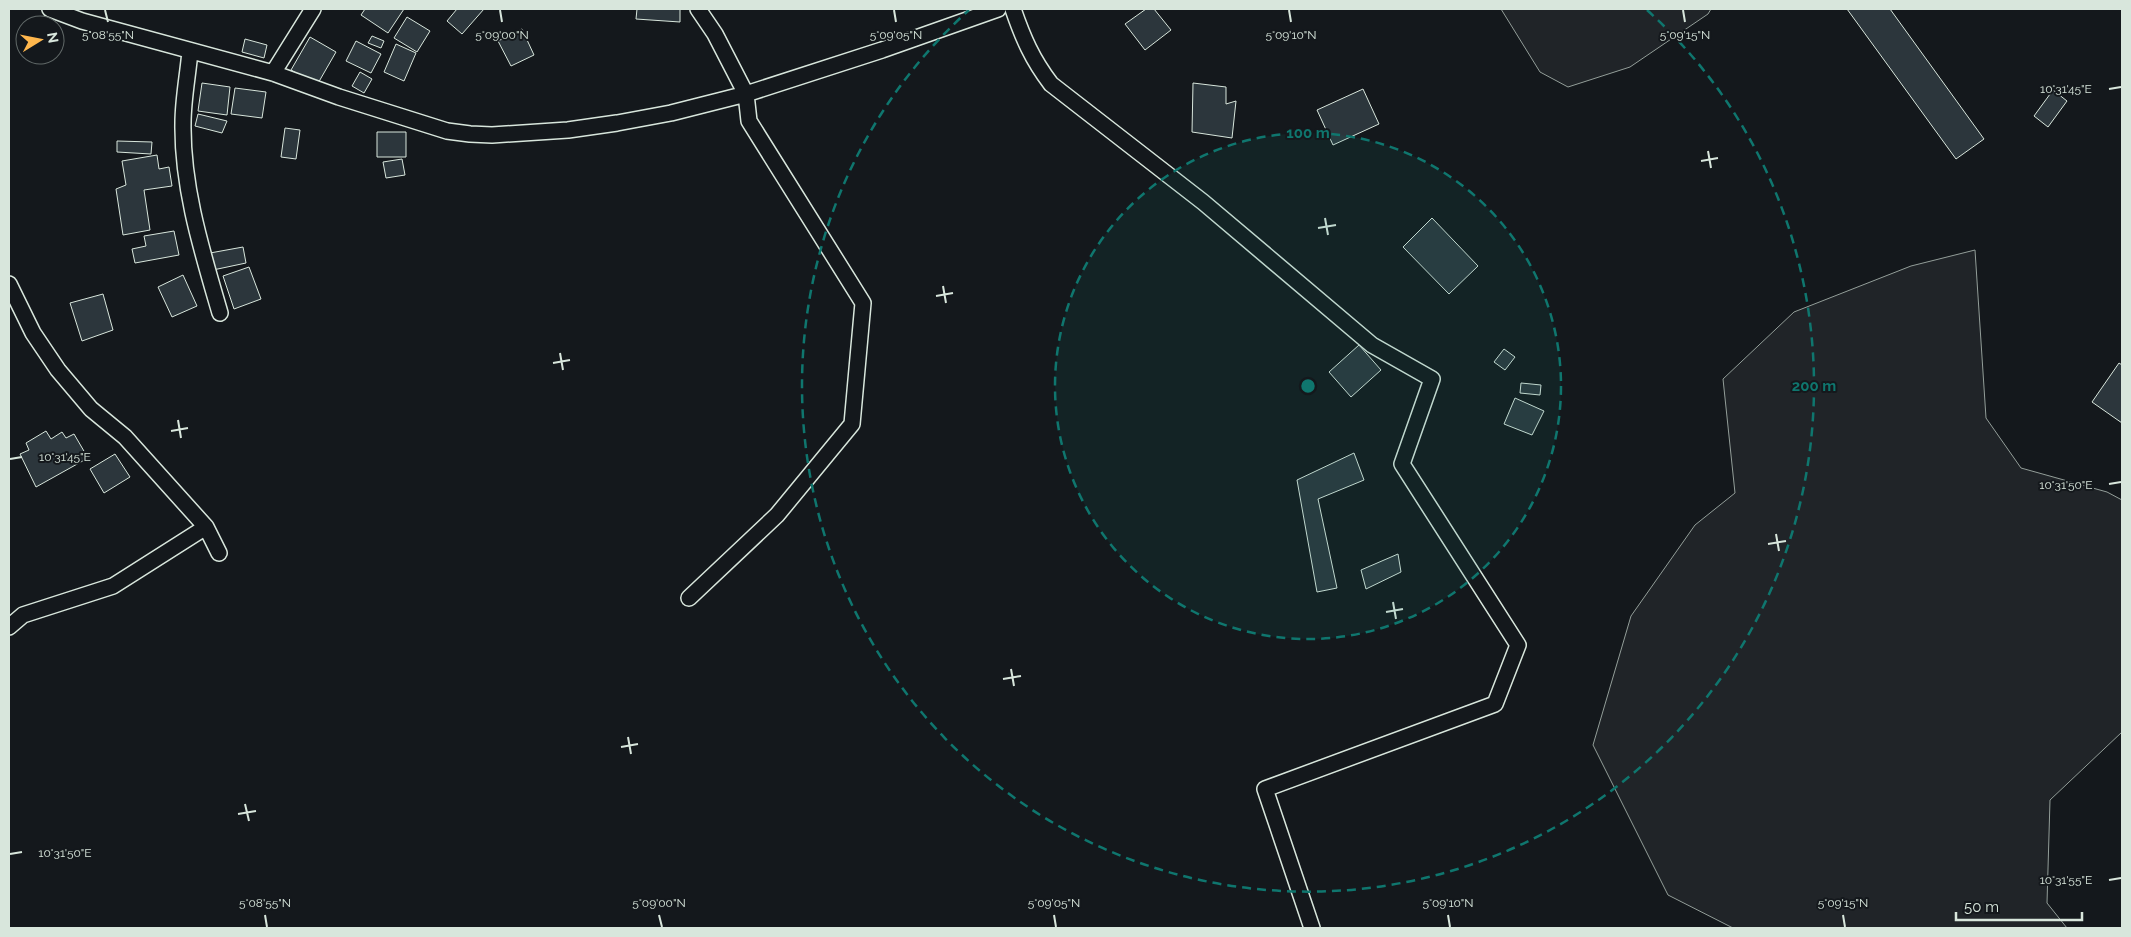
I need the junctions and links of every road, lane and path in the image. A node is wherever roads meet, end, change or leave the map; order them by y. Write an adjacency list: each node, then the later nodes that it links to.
1 (50, 9): 6 (street)
2 (313, 9): 7 (street)
3 (698, 9): 8 (street)
4 (998, 9): 8 (street)
5 (1013, 9): 15 (street)
6 (190, 51): 7 (street); 10 (street)
7 (273, 73): 8 (street)
8 (746, 94): 13 (street)
9 (9, 284): 11 (street)
10 (220, 313)
11 (206, 527): 12 (street); 14 (street)
12 (219, 553)
13 (689, 598)
14 (9, 627)
15 (1312, 928)

